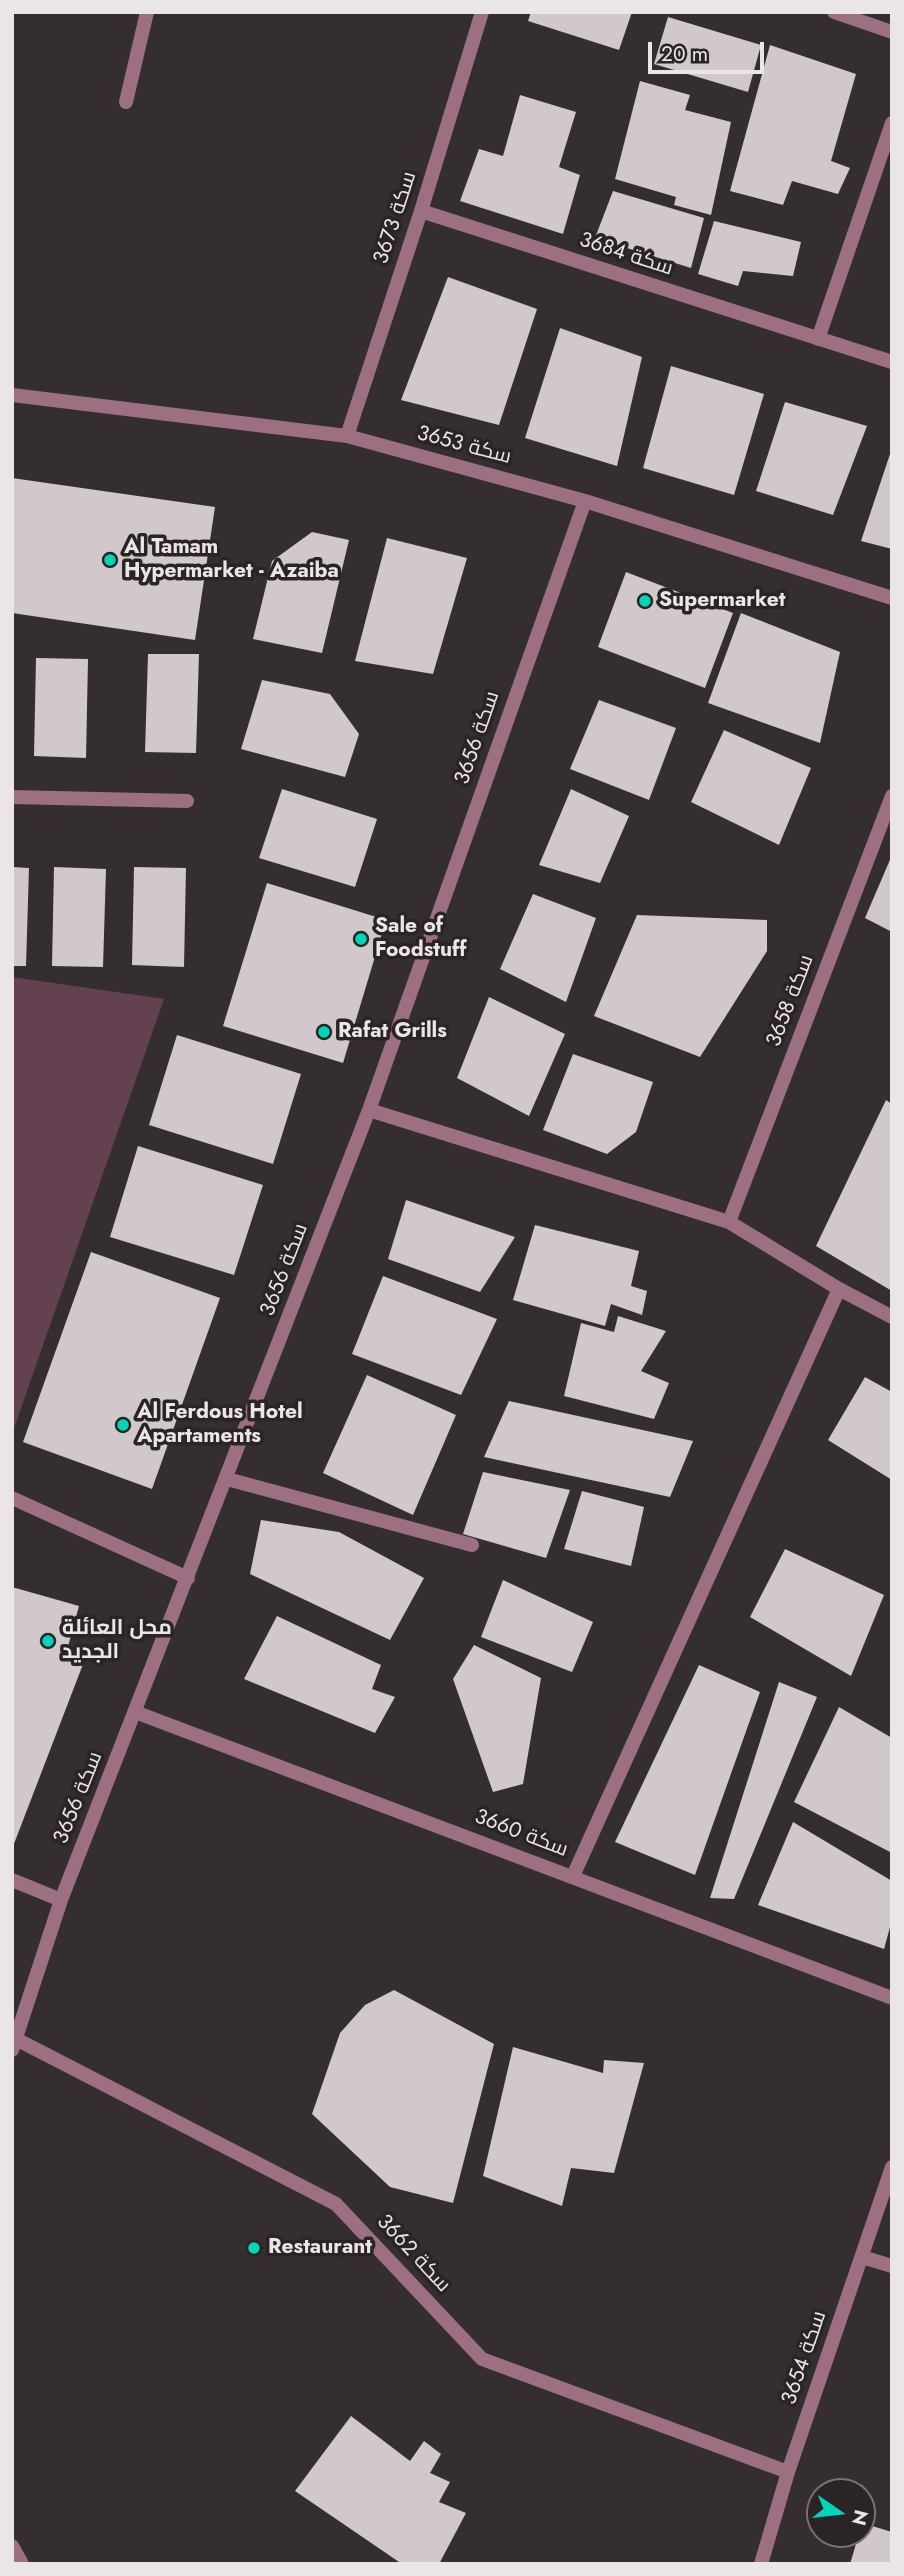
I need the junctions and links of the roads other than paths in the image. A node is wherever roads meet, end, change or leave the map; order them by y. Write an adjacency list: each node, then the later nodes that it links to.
1 (147, 12): 5 (street)
2 (482, 12): 7 (street, سكة 3673)
3 (834, 12): 4 (street)
4 (892, 32)
5 (126, 102)
6 (892, 123): 8 (street)
7 (421, 211): 8 (street, سكة 3684); 11 (street, سكة 3673)
8 (818, 339): 9 (street, سكة 3684)
9 (892, 362)
10 (12, 395): 11 (street, سكة 3653)
11 (346, 436): 12 (street, سكة 3653)
12 (584, 501): 13 (street, سكة 3653); 17 (street, سكة 3656)
13 (892, 598)
14 (892, 796): 18 (street, سكة 3658)
15 (12, 797): 16 (street)
16 (187, 801)
17 (369, 1110): 18 (street); 21 (street, سكة 3656)
18 (730, 1222): 19 (street)
19 (839, 1289): 20 (street); 26 (street)
20 (892, 1317)
21 (226, 1479): 23 (street); 24 (street, سكة 3656)
22 (12, 1498): 24 (street)
23 (472, 1545)
24 (188, 1578): 25 (street, سكة 3656)
25 (135, 1712): 26 (street, سكة 3660); 28 (street, سكة 3656)
26 (573, 1876): 29 (street, سكة 3660)
27 (12, 1880): 28 (street)
28 (61, 1900): 30 (street, سكة 3656)
29 (892, 1998)
30 (14, 2045): 34 (street, سكة 3662)
31 (892, 2167): 32 (street, سكة 3654)
32 (862, 2257): 33 (street); 34 (street, سكة 3654)
33 (892, 2266)
34 (788, 2472): 35 (street, سكة 3654)
35 (761, 2564)

